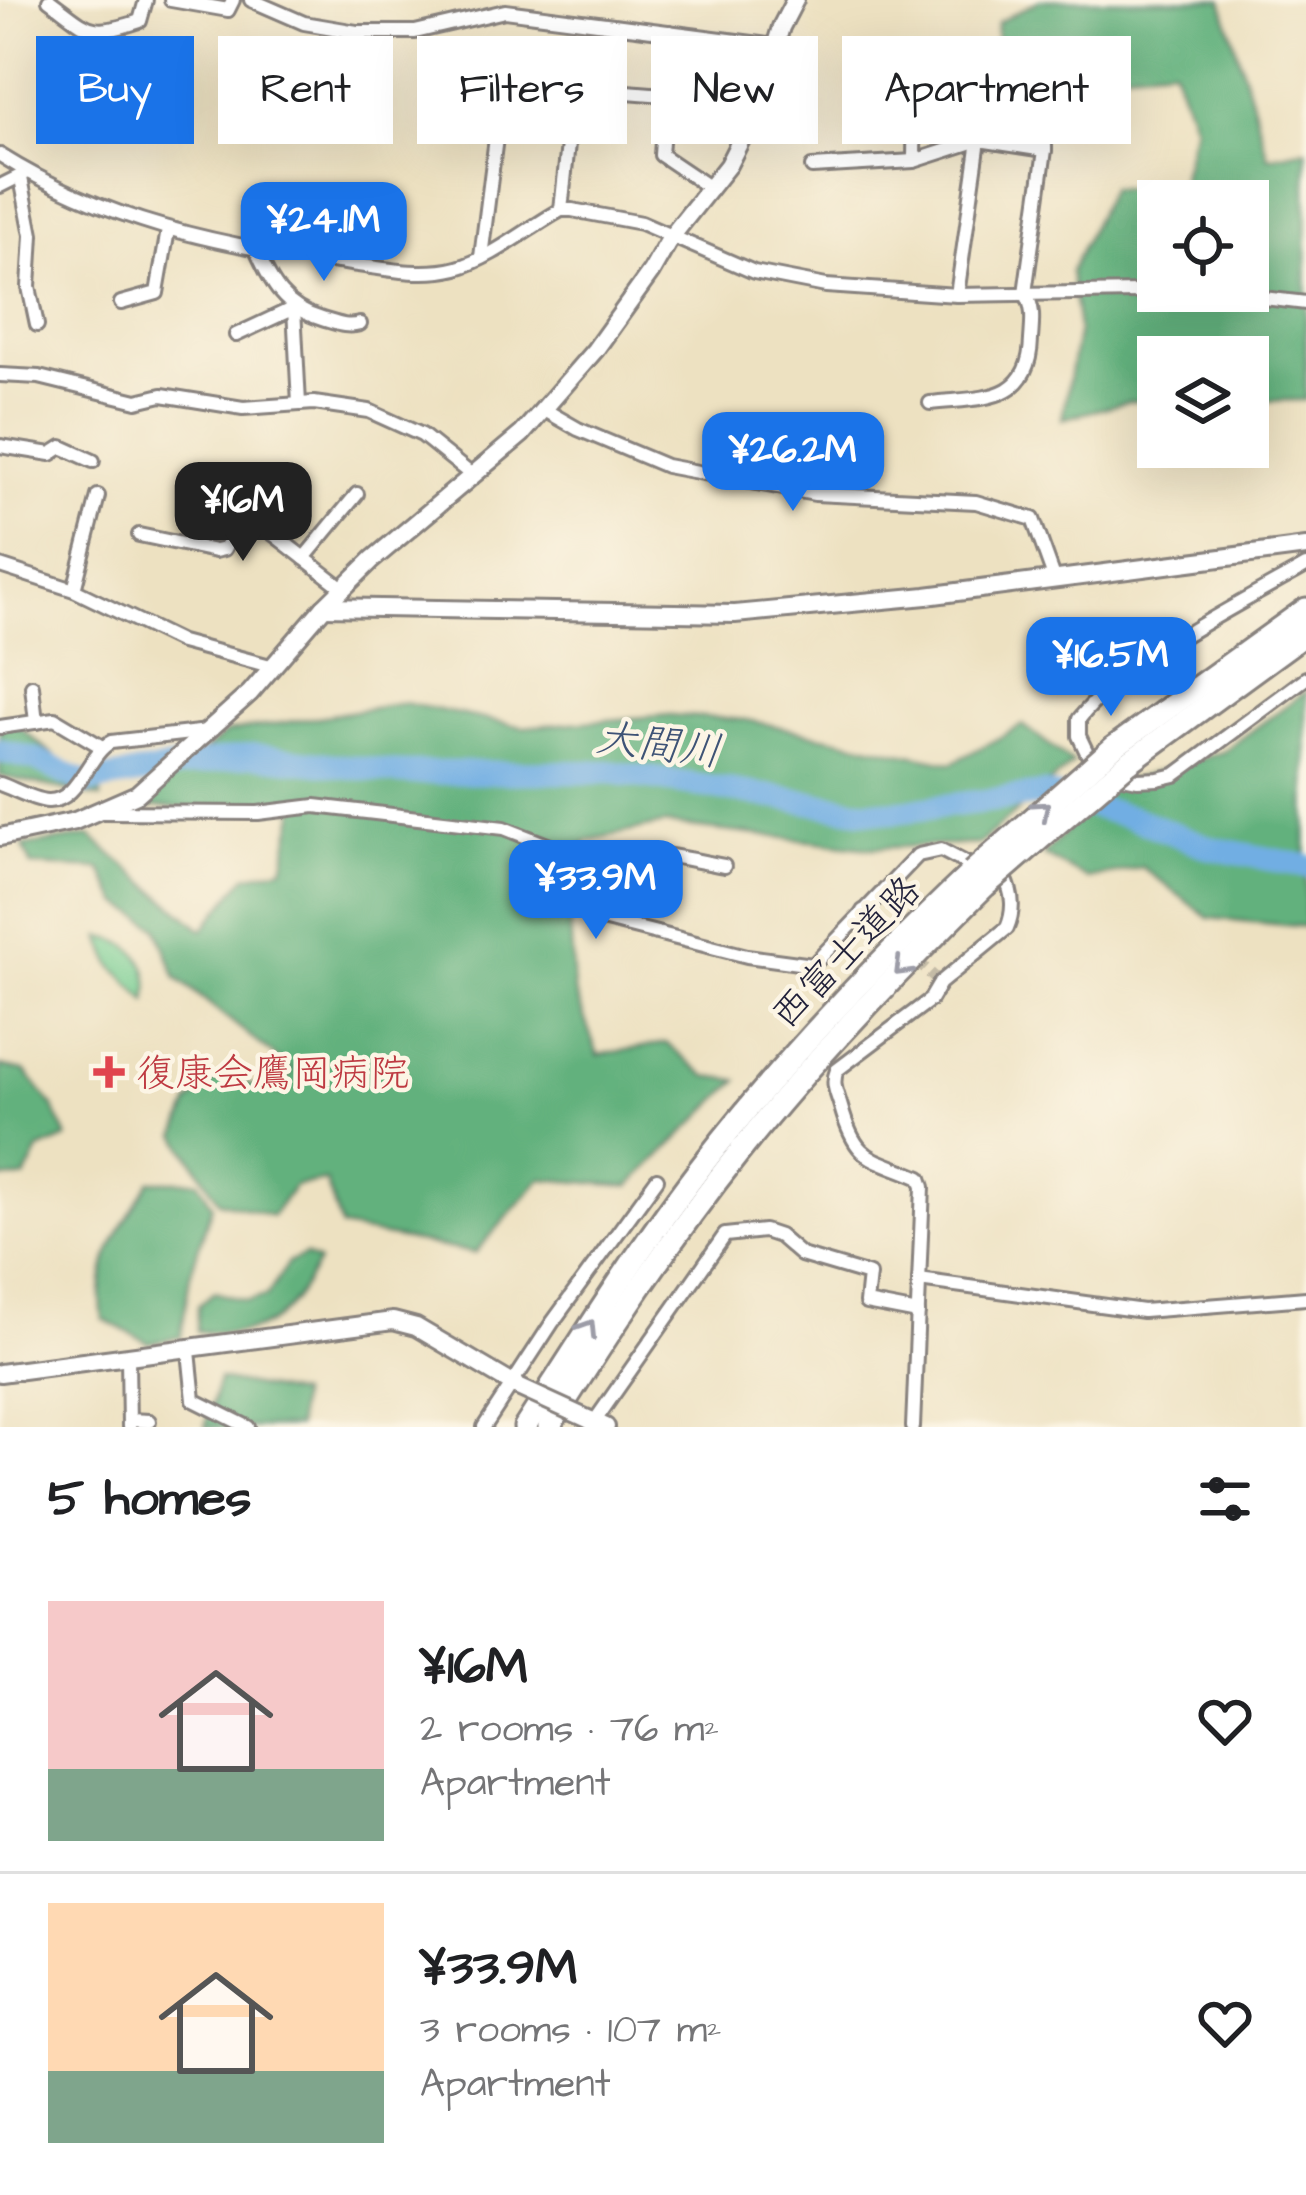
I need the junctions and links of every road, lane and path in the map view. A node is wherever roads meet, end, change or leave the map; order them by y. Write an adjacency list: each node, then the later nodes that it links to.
1 (49, 0): 2 (street)
2 (146, 0)
3 (171, 0): 4 (street)
4 (233, 0)
5 (251, 0): 7 (street)
6 (796, 0): 10 (street)
7 (670, 32): 8 (street); 9 (street)
8 (670, 36)
9 (700, 36)
10 (780, 36)
11 (495, 144): 31 (street)
12 (568, 144): 27 (street)
13 (662, 144): 26 (street)
14 (739, 144): 26 (street)
15 (914, 144): 22 (street)
16 (967, 144): 22 (street)
17 (978, 144): 34 (street)
18 (1006, 144): 20 (street)
19 (1046, 144): 20 (street)
20 (1046, 150): 32 (street)
21 (0, 155): 24 (street)
22 (914, 161): 23 (street)
23 (812, 167)
24 (24, 176): 25 (street); 28 (street); 40 (street)
25 (0, 186)
26 (710, 188): 29 (street)
27 (561, 210): 29 (street); 31 (street)
28 (168, 230): 30 (street); 36 (street)
29 (671, 237): 34 (street); 45 (street)
30 (256, 250): 31 (street); 38 (street)
31 (481, 256)
32 (1025, 293): 33 (street); 34 (street); 43 (street)
33 (1137, 293)
34 (957, 295)
35 (1269, 299): 37 (street)
36 (121, 303)
37 (1306, 303)
38 (295, 308): 39 (street); 41 (street); 44 (street)
39 (360, 324)
40 (38, 325)
41 (236, 335)
42 (0, 375): 44 (street)
43 (930, 403)
44 (299, 404): 48 (street)
45 (543, 409): 48 (street); 56 (street)
46 (0, 446): 47 (street)
47 (93, 461)
48 (473, 476): 57 (street)
49 (357, 494): 53 (street)
50 (98, 496): 58 (street)
51 (139, 535): 53 (street)
52 (1306, 547): 56 (street)
53 (304, 558): 57 (street)
54 (0, 566): 58 (street)
55 (1306, 566): 63 (street)
56 (1055, 580): 59 (street)
57 (344, 589): 59 (street)
58 (74, 590): 62 (street)
59 (325, 608): 62 (street)
60 (1306, 609): 69 (highway, 西富士道路)
61 (1306, 633): 69 (highway, 西富士道路)
62 (274, 668): 67 (street)
63 (1306, 678)
64 (32, 686): 65 (street)
65 (36, 722): 66 (street); 68 (street)
66 (0, 727)
67 (209, 731): 68 (street); 71 (street)
68 (102, 747): 70 (street)
69 (1121, 755): 75 (highway, 西富士道路, bridge)
70 (0, 784)
71 (101, 812): 72 (street); 73 (street)
72 (0, 837)
73 (573, 855): 74 (street); 76 (street)
74 (724, 866)
75 (978, 879): 91 (highway, 西富士道路, one-way to 75); 92 (highway, 西富士道路, one-way to 92)
76 (863, 910): 77 (street); 79 (street)
77 (877, 924)
78 (657, 1179): 85 (street)
79 (920, 1280): 80 (street); 81 (street)
80 (1306, 1298)
81 (918, 1313): 88 (street); 93 (street)
82 (189, 1351): 83 (street); 85 (street); 89 (street)
83 (128, 1357): 84 (street); 87 (street)
84 (0, 1373)
85 (514, 1385): 88 (street, bridge); 90 (street)
86 (149, 1421): 87 (street)
87 (129, 1424)
88 (594, 1424)
89 (248, 1427)
90 (484, 1427)
91 (525, 1427)
92 (549, 1427)
93 (913, 1427)

